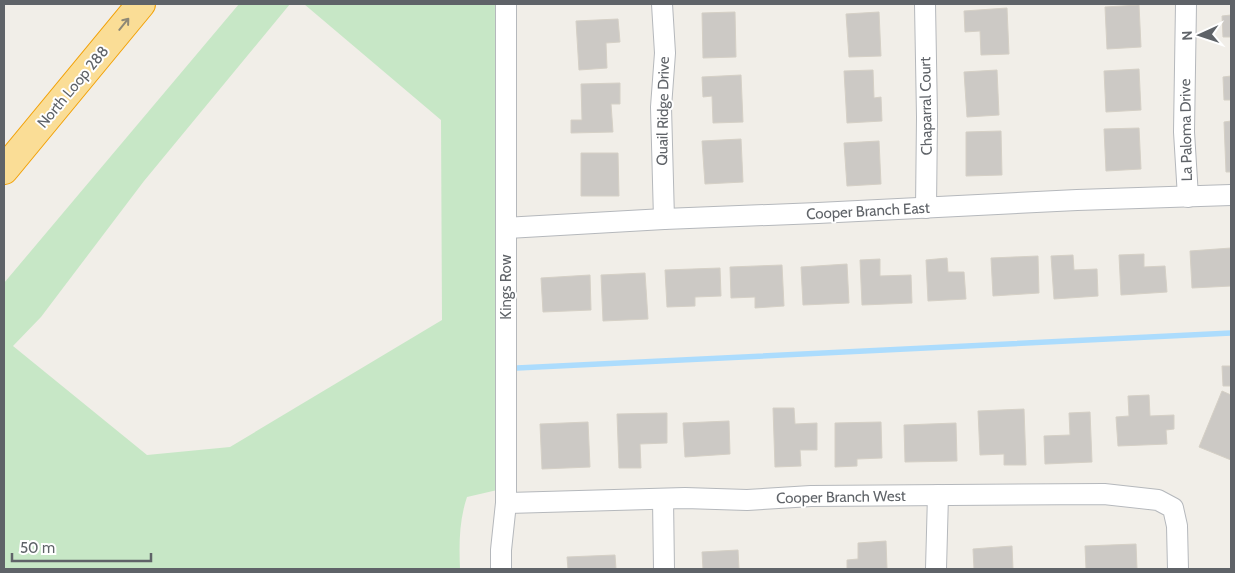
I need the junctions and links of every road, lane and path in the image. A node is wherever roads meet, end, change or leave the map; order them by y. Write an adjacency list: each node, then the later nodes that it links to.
1 (140, 4): 6 (highway, North Loop 288, one-way to 1)
2 (506, 4): 11 (street, Kings Row)
3 (662, 4): 10 (street, Quail Ridge Drive)
4 (925, 4): 9 (street, Chaparral Court)
5 (1186, 4): 8 (street, La Paloma Drive)
6 (4, 170)
7 (1231, 195): 8 (street, Cooper Branch East)
8 (1188, 197): 9 (street, Cooper Branch East)
9 (926, 208): 10 (street, Cooper Branch East)
10 (664, 219): 11 (street, Cooper Branch East)
11 (506, 228): 14 (street, Kings Row)
12 (938, 495): 13 (street, Cooper Branch West); 17 (street); 18 (street, Cooper Branch West)
13 (663, 499): 14 (street, Cooper Branch West); 16 (street)
14 (506, 503): 15 (street, Kings Row)
15 (501, 569)
16 (664, 569)
17 (936, 569)
18 (1178, 569)

